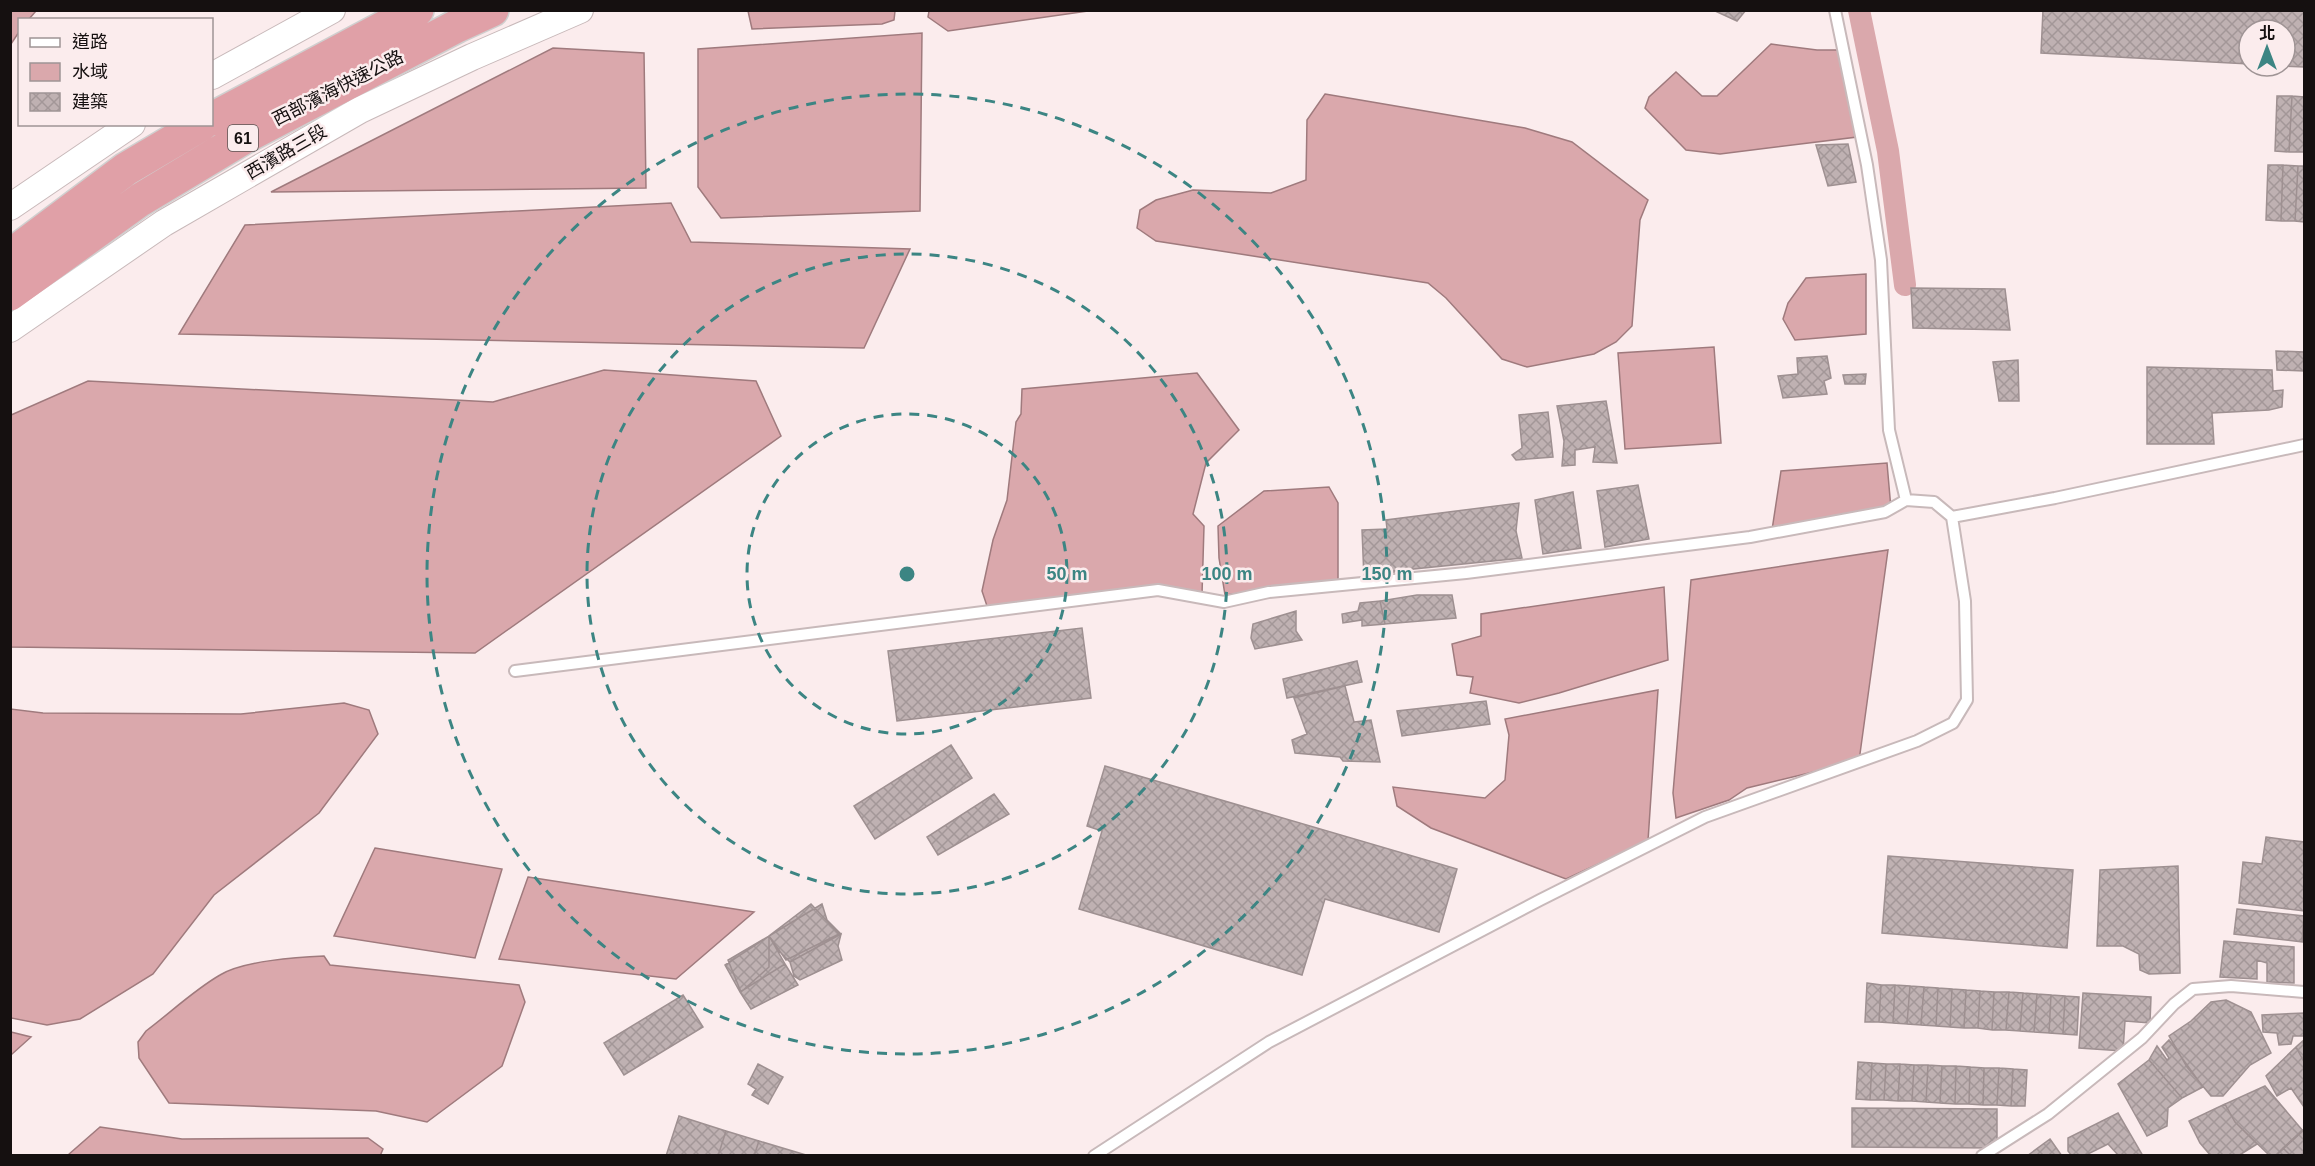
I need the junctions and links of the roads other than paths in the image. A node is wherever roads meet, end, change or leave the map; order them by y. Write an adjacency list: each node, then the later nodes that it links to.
1 (332, 10): 6 (street)
2 (417, 10): 7 (highway, 西部濱海快速公路 / 61)
3 (492, 10): 12 (highway, 西部濱海快速公路 / 61)
4 (580, 10): 13 (street, 西濱路三段)
5 (1835, 10): 15 (lane)
6 (213, 75)
7 (213, 118)
8 (129, 126): 10 (street)
9 (199, 126): 11 (highway, 61)
10 (10, 207)
11 (10, 256)
12 (10, 294)
13 (10, 329)
14 (2304, 445): 16 (lane)
15 (1906, 500): 16 (lane); 17 (lane)
16 (1952, 517): 19 (lane)
17 (515, 670)
18 (2304, 993): 20 (lane)
19 (1094, 1155)
20 (1982, 1155)

